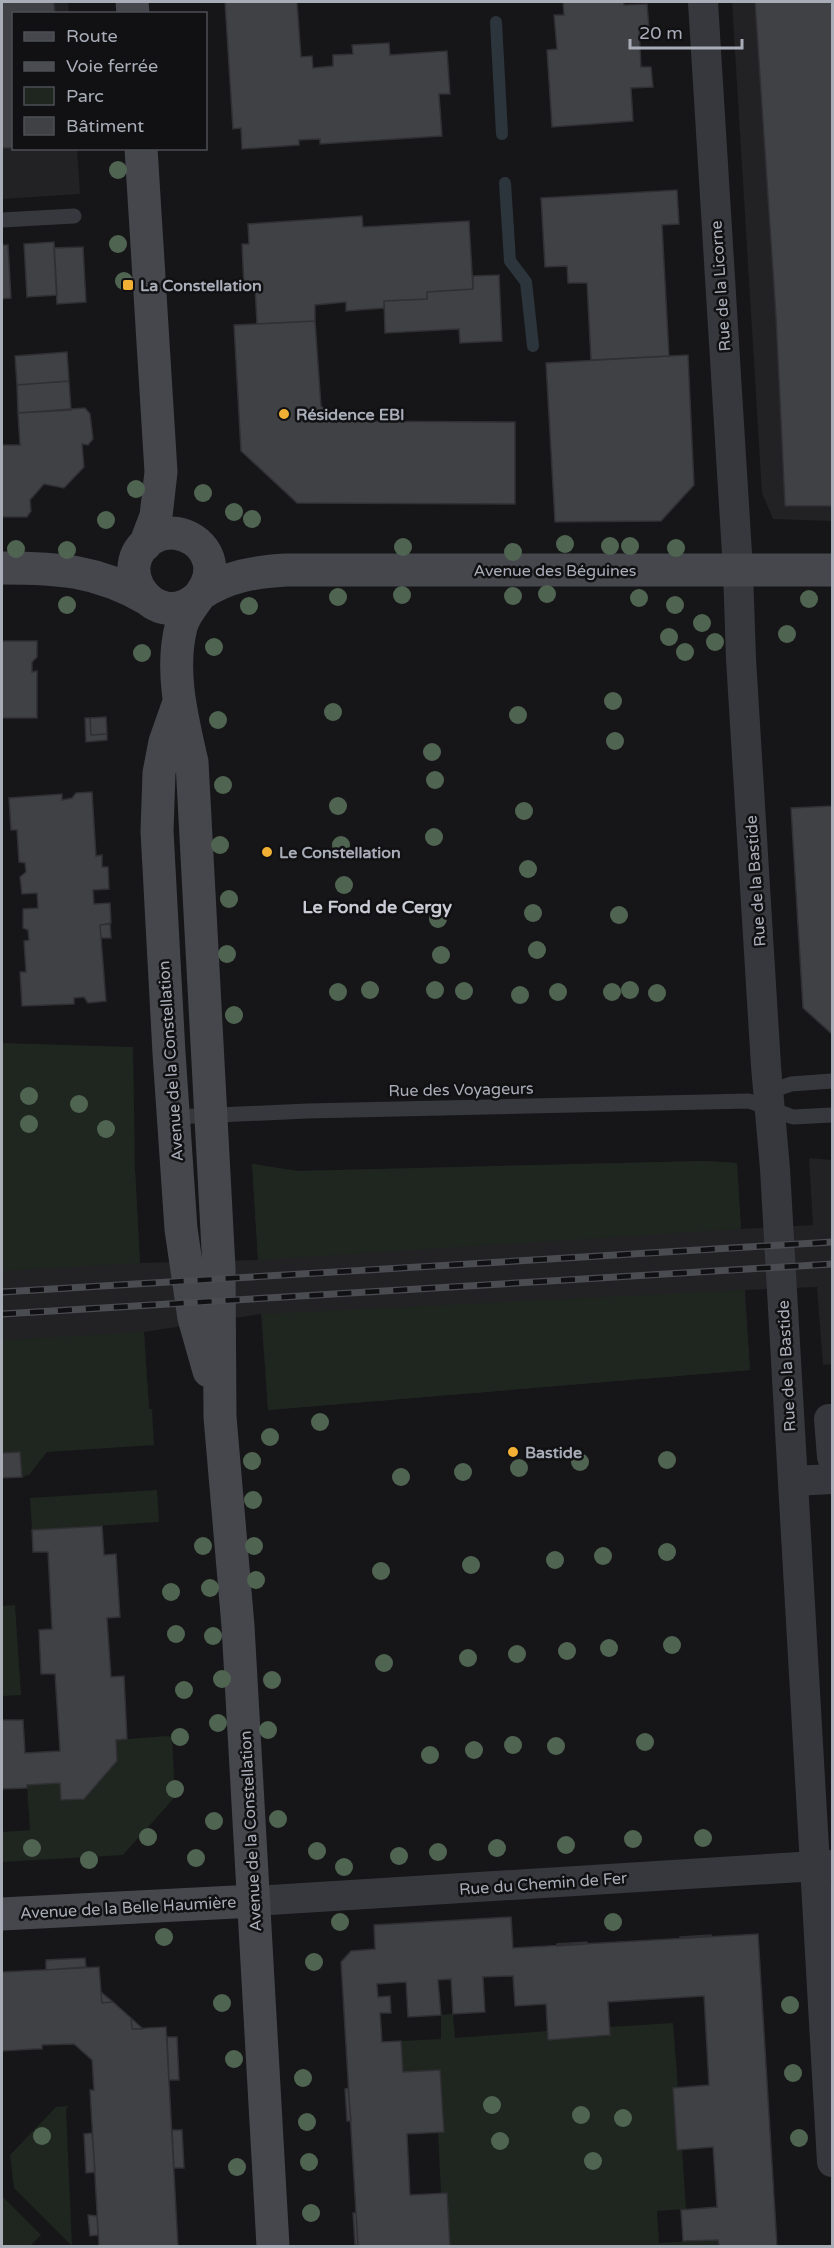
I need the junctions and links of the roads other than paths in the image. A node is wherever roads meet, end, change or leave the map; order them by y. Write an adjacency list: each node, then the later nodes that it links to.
1 (703, 2): 11 (street, Rue de la Licorne)
2 (141, 150): 5 (street, Avenue de la Constellation)
3 (74, 216): 4 (lane)
4 (2, 220)
5 (161, 471): 6 (street, Avenue de la Constellation); 7 (street, Avenue de la Constellation)
6 (199, 545): 7 (street); 10 (street, Avenue des Béguines); 13 (street, Avenue de la Constellation)
7 (143, 547): 9 (street); 14 (street, Avenue de la Constellation)
8 (2, 568): 9 (street)
9 (61, 570): 14 (street)
10 (277, 570): 11 (street, Avenue des Béguines); 13 (street, Avenue des Béguines)
11 (738, 570): 12 (street, Avenue des Béguines); 18 (street, Rue de la Bastide)
12 (832, 570)
13 (199, 597): 14 (street); 15 (street, Avenue de la Constellation)
14 (150, 601): 15 (street, Avenue de la Constellation)
15 (177, 663): 16 (street, Avenue de la Constellation)
16 (178, 705): 19 (street, Avenue de la Constellation); 21 (street, Avenue de la Constellation)
17 (832, 1081): 18 (lane, Rue des Voyageurs)
18 (763, 1100): 19 (lane, Rue des Voyageurs); 20 (lane, Rue des Voyageurs); 26 (street, Rue de la Bastide)
19 (211, 1115): 21 (lane, Rue des Voyageurs); 23 (street, Avenue de la Constellation)
20 (832, 1115)
21 (174, 1117): 23 (street, Avenue de la Constellation)
22 (823, 1413): 24 (street)
23 (221, 1427): 28 (street, Avenue de la Constellation)
24 (832, 1457)
25 (832, 1479): 26 (street)
26 (793, 1481): 27 (street, Rue de la Bastide)
27 (824, 1865): 28 (street, Rue du Chemin de Fer); 30 (street, Rue de la Bastide)
28 (254, 1901): 29 (street, Avenue de la Belle Haumière); 31 (street, Avenue de la Constellation)
29 (2, 1914)
30 (832, 2160)
31 (273, 2247)

